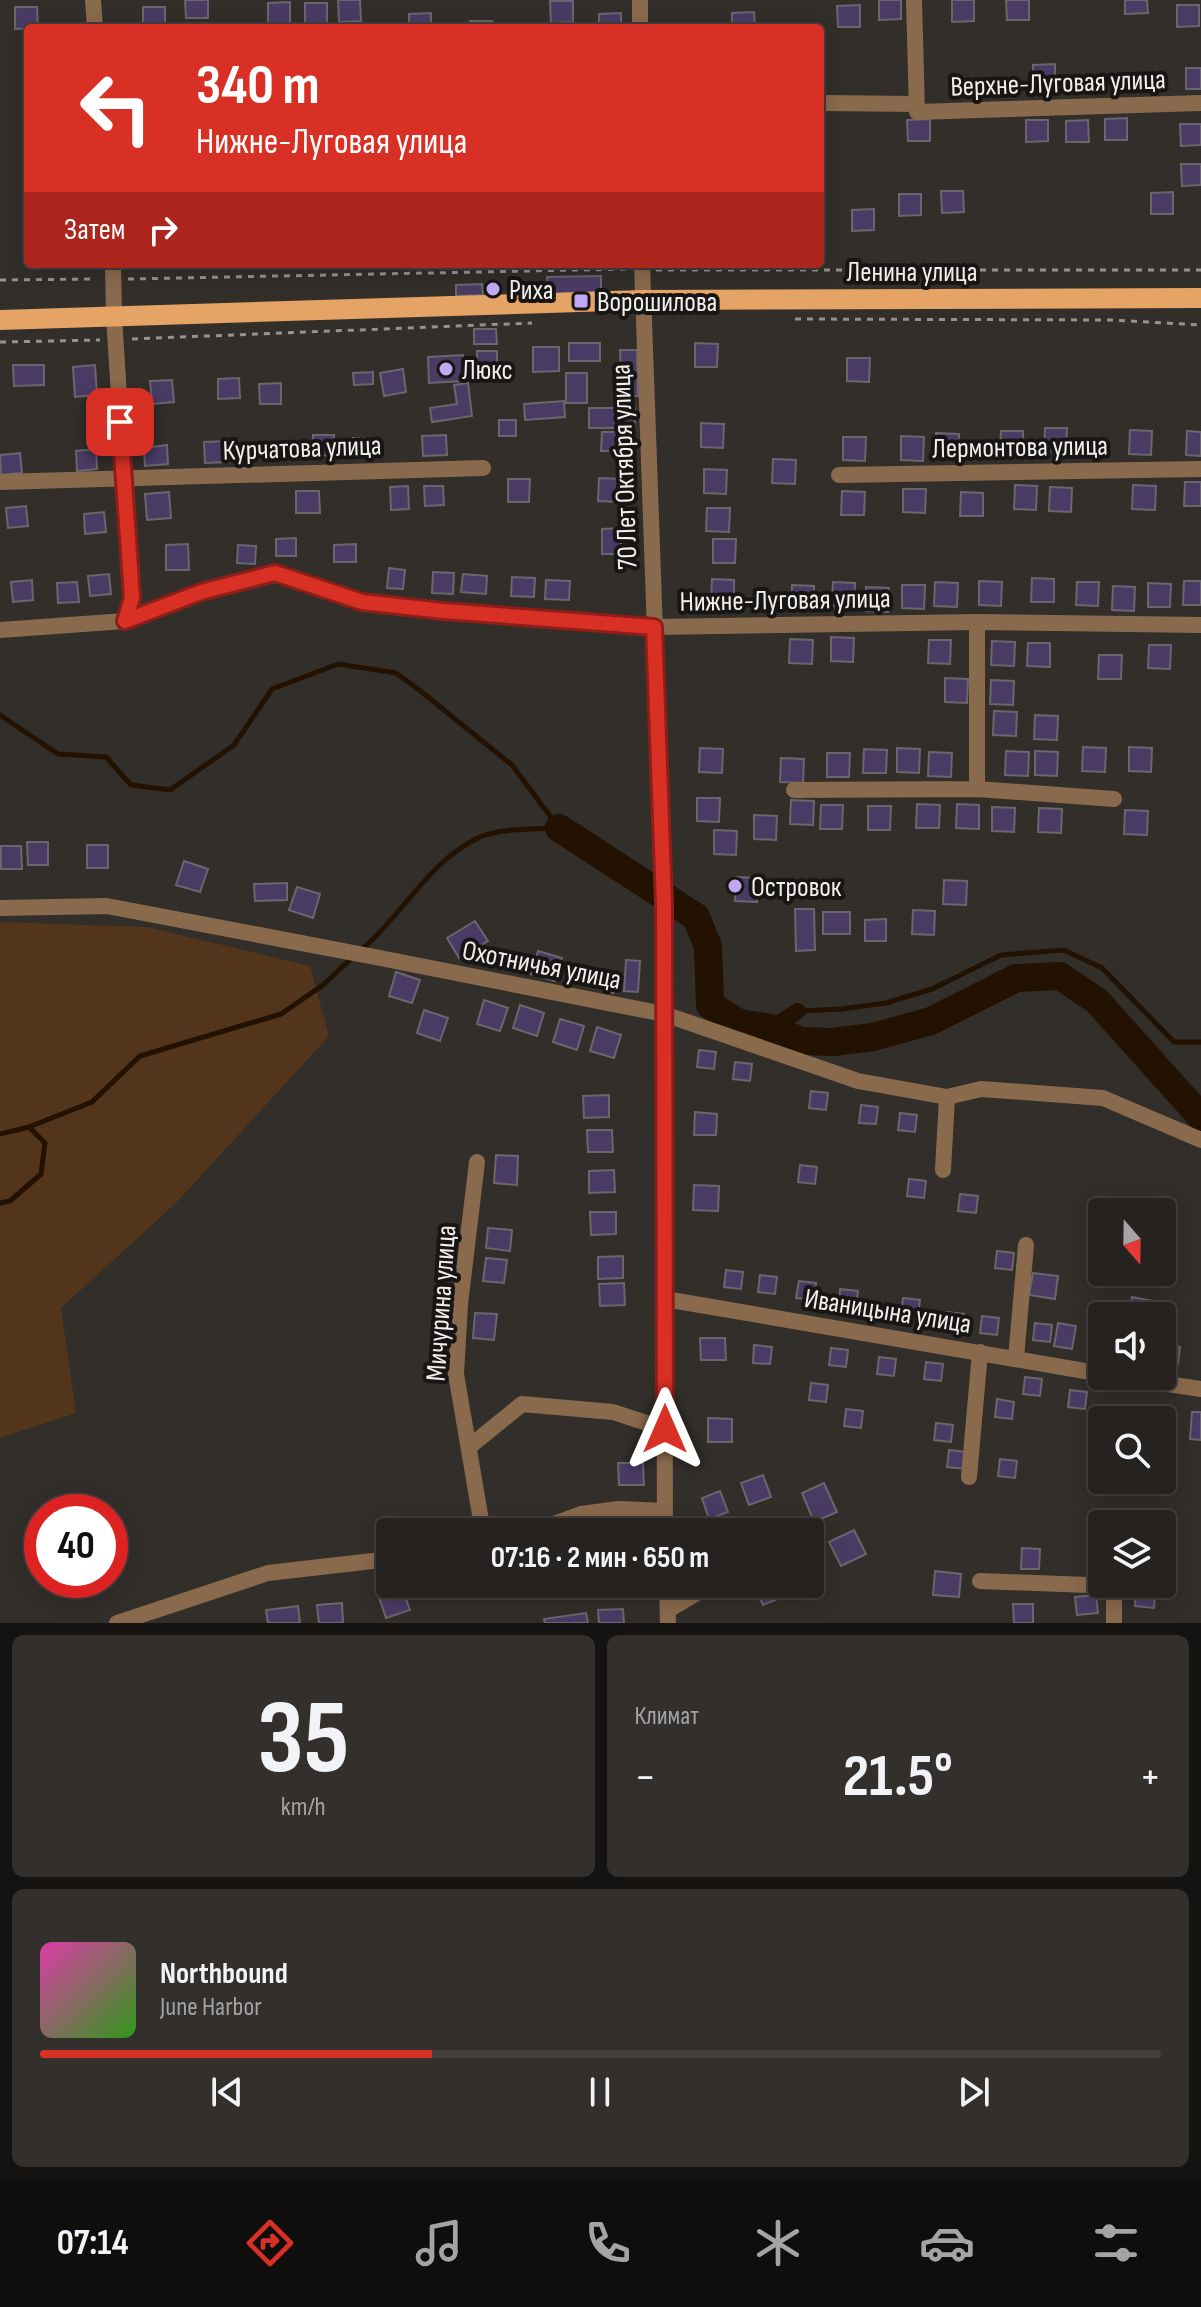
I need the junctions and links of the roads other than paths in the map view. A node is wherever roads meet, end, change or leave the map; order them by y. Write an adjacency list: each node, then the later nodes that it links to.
1 (93, 0): 4 (street)
2 (640, 0): 5 (street)
3 (914, 0): 8 (street)
4 (95, 24)
5 (640, 24)
6 (824, 103): 8 (street, Верхне-Луговая улица)
7 (1201, 103): 8 (street, Верхне-Луговая улица)
8 (917, 108)
9 (642, 268): 12 (street, 70 Лет Октября улица)
10 (114, 272): 13 (street)
11 (1201, 298): 12 (main road, Ленина улица)
12 (643, 300): 13 (main road, Ленина улица); 23 (street, 70 Лет Октября улица)
13 (114, 317): 14 (main road, Ленина улица); 18 (street)
14 (0, 320)
15 (483, 468): 18 (street, Курчатова улица)
16 (1201, 469): 17 (street, Лермонтова улица)
17 (839, 475)
18 (123, 477): 19 (street, Курчатова улица); 20 (street)
19 (0, 482)
20 (125, 621): 23 (street, Нижне-Луговая улица); 24 (street, Нижне-Луговая улица)
21 (977, 622): 22 (street, Нижне-Луговая улица); 23 (street, Нижне-Луговая улица); 25 (street)
22 (1201, 625)
23 (654, 627): 29 (street, 70 Лет Октября улица)
24 (0, 630)
25 (977, 789): 26 (street); 27 (street)
26 (794, 790)
27 (1114, 799)
28 (0, 908): 29 (street, Охотничья улица)
29 (664, 1014): 30 (street, Охотничья улица); 35 (street, 70 Лет Октября улица)
30 (947, 1097): 31 (street, Охотничья улица); 33 (street)
31 (1201, 1140)
32 (477, 1162): 42 (street, Мичурина улица)
33 (943, 1170)
34 (1026, 1245): 37 (street)
35 (665, 1299): 36 (street, Иваницына улица); 41 (street, 70 Лет Октября улица)
36 (980, 1352): 37 (street, Иваницына улица); 43 (street)
37 (1016, 1358): 38 (street, Иваницына улица)
38 (1088, 1371)
39 (1176, 1385): 40 (street)
40 (1201, 1389)
41 (665, 1429): 42 (street); 44 (street, 70 Лет Октября улица)
42 (469, 1447): 45 (street, Мичурина улица)
43 (969, 1477)
44 (664, 1511): 46 (street); 47 (street, 70 Лет Октября улица)
45 (481, 1518)
46 (570, 1518)
47 (664, 1518)
48 (376, 1561): 52 (street)
49 (980, 1581): 53 (street)
50 (693, 1598): 51 (street)
51 (668, 1617)
52 (122, 1622)
53 (1114, 1623)

